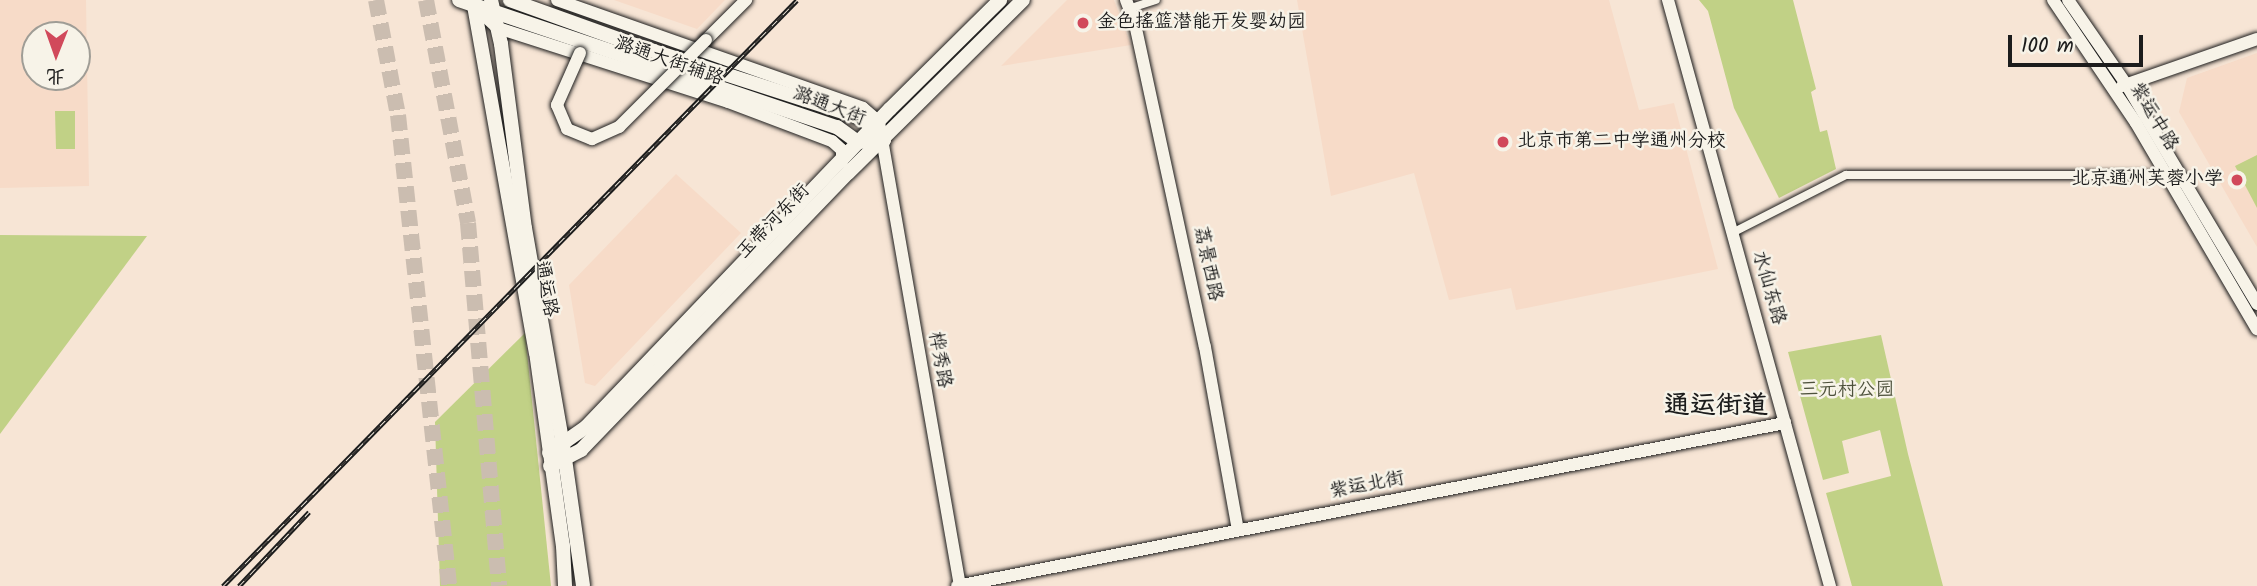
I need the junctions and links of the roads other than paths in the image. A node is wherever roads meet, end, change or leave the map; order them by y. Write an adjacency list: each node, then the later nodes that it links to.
1 (459, 0): 11 (main road, 潞通大街)
2 (510, 0): 18 (main road, 潞通大街)
3 (557, 0): 18 (street, 潞通大街辅路)
4 (746, 0): 16 (street, bridge)
5 (1000, 0): 18 (main road, 玉带河东街)
6 (1023, 0): 19 (main road, 玉带河东街)
7 (1156, 0): 12 (street, 荔景西路)
8 (1668, 0): 23 (street, 水仙东路)
9 (2053, 0): 17 (street, 紫运中路)
10 (2068, 0): 17 (street, 紫运中路)
11 (474, 3): 13 (main road, 潞通大街); 14 (street, 潞通大街辅路); 28 (main road, 通运路)
12 (1128, 4): 29 (street, 荔景西路)
13 (493, 6): 14 (main road, 通运路); 20 (main road, 潞通大街)
14 (498, 28): 16 (street, 潞通大街辅路); 27 (main road, 通运路)
15 (2257, 39): 17 (street)
16 (580, 53): 21 (street, 潞通大街辅路)
17 (2120, 87): 22 (street, 紫运中路); 24 (street, 紫运中路)
18 (877, 124): 19 (main road, 潞通大街); 20 (main road, 玉带河东街)
19 (884, 139): 20 (main road, 潞通大街); 27 (main road, 玉带河东街); 32 (street, 桦秀路)
20 (858, 142): 21 (main road, 玉带河东街)
21 (842, 162): 27 (main road, 玉带河东街)
22 (2165, 175): 23 (street); 25 (street, 紫运中路)
23 (1732, 233): 26 (street, 水仙东路)
24 (2257, 304)
25 (2257, 330)
26 (1784, 423): 29 (street, 紫运北街); 33 (street, 水仙东路)
27 (564, 453): 28 (main road, 玉带河东街); 31 (main road, 通运路)
28 (550, 459): 30 (main road, 通运路)
29 (1238, 530): 32 (street, 紫运北街)
30 (565, 586)
31 (583, 586)
32 (959, 586)
33 (1829, 586)

